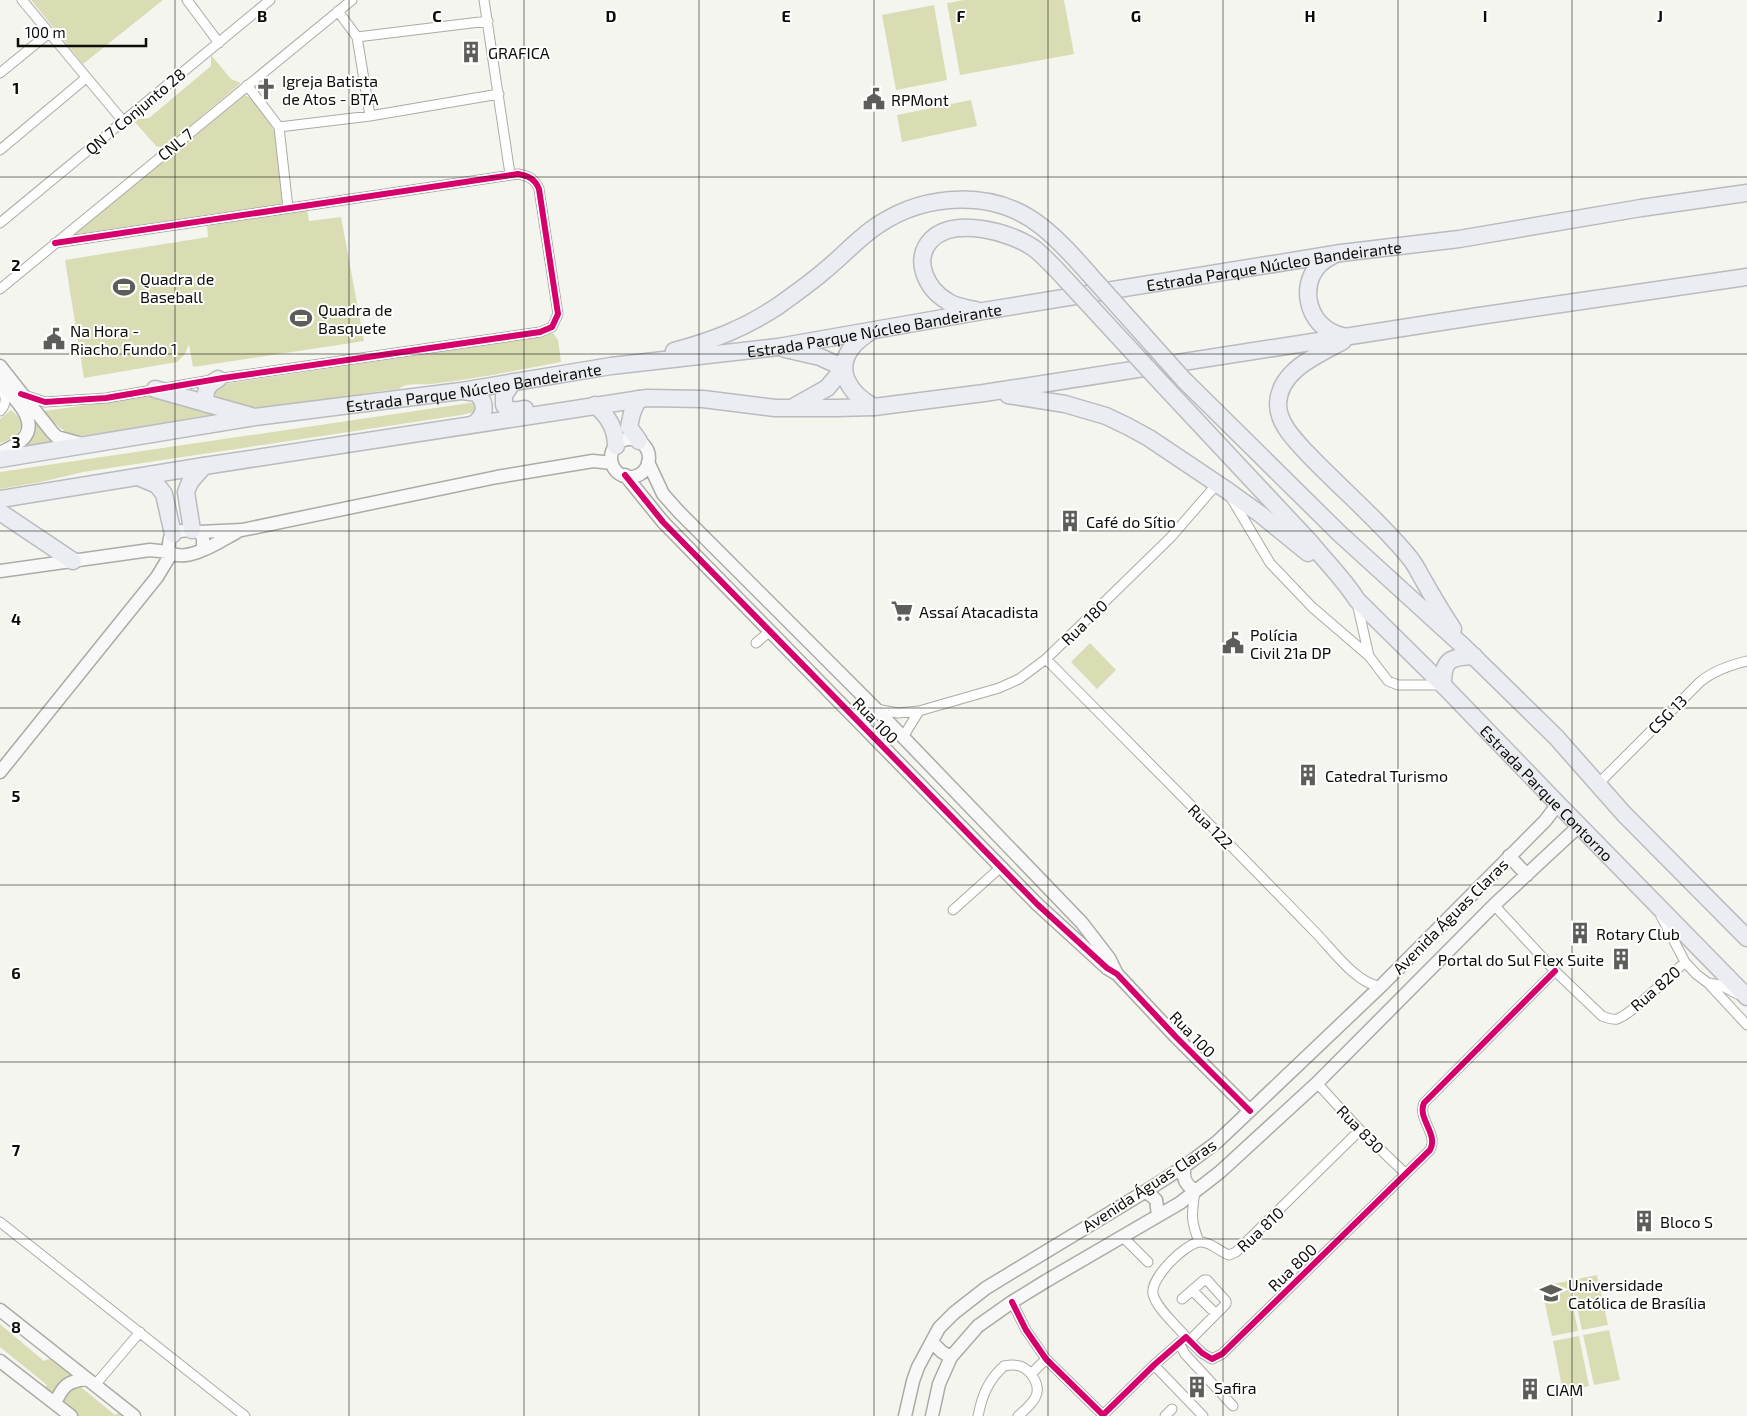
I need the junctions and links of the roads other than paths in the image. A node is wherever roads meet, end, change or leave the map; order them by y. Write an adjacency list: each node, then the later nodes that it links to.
1 (22, 0): 8 (street)
2 (186, 0): 10 (street)
3 (270, 0): 10 (street, QN 7 Conjunto 28)
4 (352, 0): 6 (street, CNL 7)
5 (484, 0): 7 (street)
6 (338, 11): 9 (street); 13 (street, CNL 7)
7 (488, 21): 9 (street); 14 (street)
8 (49, 33): 11 (street); 12 (street)
9 (357, 37): 15 (street)
10 (219, 43): 16 (street, QN 7 Conjunto 28)
11 (0, 74)
12 (86, 78): 16 (street); 18 (street)
13 (247, 85): 17 (street); 23 (street, CNL 7)
14 (499, 94): 15 (street); 19 (street)
15 (370, 116): 17 (street)
16 (123, 121): 22 (street, QN 7 Conjunto 28)
17 (279, 128): 21 (street)
18 (0, 150)
19 (510, 174): 21 (street); 34 (street)
20 (1747, 193): 24 (highway, Estrada Parque Núcleo Bandeirante)
21 (288, 208): 23 (street)
22 (0, 223)
23 (55, 243): 26 (street, CNL 7)
24 (1341, 253): 27 (highway, Estrada Parque Núcleo Bandeirante); 29 (highway)
25 (1747, 277): 29 (highway)
26 (0, 289)
27 (983, 311): 28 (highway, Estrada Parque Núcleo Bandeirante); 69 (highway, bridge)
28 (870, 331): 30 (highway, Estrada Parque Núcleo Bandeirante); 33 (highway)
29 (1350, 336): 39 (highway); 72 (highway)
30 (778, 347): 32 (highway, Estrada Parque Núcleo Bandeirante); 33 (highway)
31 (0, 366): 40 (street)
32 (611, 366): 35 (highway, Estrada Parque Núcleo Bandeirante); 72 (highway, bridge)
33 (844, 368): 44 (highway); 45 (highway)
34 (218, 379): 37 (street); 42 (highway)
35 (513, 382): 38 (highway, Estrada Parque Núcleo Bandeirante); 41 (highway)
36 (0, 383): 46 (street); 52 (street)
37 (154, 389): 40 (street); 42 (highway)
38 (461, 391): 47 (highway, Estrada Parque Núcleo Bandeirante); 48 (highway)
39 (984, 393): 44 (highway); 58 (highway)
40 (21, 394): 50 (street)
41 (643, 398): 43 (highway); 45 (highway); 49 (highway)
42 (207, 404): 47 (highway)
43 (595, 405): 48 (highway); 51 (highway)
44 (874, 406): 45 (highway)
45 (790, 408)
46 (0, 411)
47 (255, 417): 50 (highway, Estrada Parque Núcleo Bandeirante)
48 (474, 424): 55 (highway)
49 (639, 441): 51 (street); 54 (street)
50 (87, 445): 53 (highway, Estrada Parque Núcleo Bandeirante)
51 (613, 453): 56 (street); 61 (street)
52 (0, 454)
53 (0, 459)
54 (648, 462): 56 (street); 77 (street, Rua 100)
55 (204, 466): 57 (highway); 62 (highway)
56 (625, 475): 70 (street, Rua 100)
57 (138, 477): 59 (highway); 63 (highway)
58 (1223, 488): 69 (highway); 73 (street); 74 (street, Rua 180)
59 (0, 499)
60 (0, 512): 66 (highway)
61 (242, 530): 62 (street); 64 (street)
62 (195, 531): 63 (street); 64 (street)
63 (171, 545): 65 (street); 66 (street); 68 (street)
64 (203, 550): 65 (street)
65 (191, 555): 68 (street)
66 (73, 561): 67 (street)
67 (0, 571)
68 (157, 577): 82 (street)
69 (1353, 593): 73 (street); 76 (highway, Estrada Parque Contorno)
70 (770, 630): 71 (street); 78 (street, Rua 100)
71 (756, 643)
72 (1468, 651): 76 (highway); 83 (highway)
73 (1369, 656): 76 (street)
74 (1046, 659): 80 (street, Rua 180); 99 (street, Rua 122)
75 (1747, 661): 83 (street, CSG 13)
76 (1443, 685): 84 (highway, Estrada Parque Contorno)
77 (855, 690): 78 (street); 79 (street, Rua 100)
78 (840, 703): 87 (street, Rua 100)
79 (876, 709): 80 (street, Rua 180); 81 (street, Rua 100)
80 (919, 711): 81 (street)
81 (903, 737): 86 (street, Rua 100)
82 (0, 772)
83 (1598, 784): 94 (highway)
84 (1558, 804): 85 (highway, Estrada Parque Contorno); 88 (street, Avenida Águas Claras)
85 (1579, 826): 90 (street, Avenida Águas Claras); 91 (highway, Estrada Parque Contorno)
86 (994, 830): 87 (street); 97 (street, Rua 100)
87 (979, 844): 89 (street, Rua 100)
88 (1509, 856): 90 (street); 99 (street, Avenida Águas Claras)
89 (1001, 867): 93 (street); 97 (street, Rua 100)
90 (1526, 875): 92 (street, Avenida Águas Claras)
91 (1655, 902): 95 (street); 100 (highway, Estrada Parque Contorno)
92 (1494, 905): 96 (street, Rua 820); 102 (street, Avenida Águas Claras)
93 (952, 910)
94 (1747, 938)
95 (1685, 962): 96 (street, Rua 820); 98 (street)
96 (1555, 971): 106 (street, Rua 800)
97 (1117, 974): 103 (street, Rua 100)
98 (1708, 983): 100 (street); 101 (street)
99 (1381, 986): 103 (street, Avenida Águas Claras)
100 (1747, 999)
101 (1747, 1024)
102 (1317, 1083): 104 (street, Rua 830); 107 (street, Avenida Águas Claras)
103 (1250, 1111): 105 (street, Avenida Águas Claras)
104 (1360, 1130): 106 (street, Rua 830); 112 (street, Rua 810)
105 (1185, 1166): 107 (street); 108 (street, Avenida Águas Claras)
106 (1406, 1174): 120 (street, Rua 800)
107 (1195, 1190): 109 (street, Avenida Águas Claras); 112 (street)
108 (1146, 1191): 109 (street); 121 (street, Avenida Águas Claras)
109 (1158, 1214): 111 (street, Avenida Águas Claras)
110 (0, 1222): 119 (street)
111 (1122, 1236): 113 (street); 116 (street, Avenida Águas Claras)
112 (1199, 1242): 120 (street)
113 (1148, 1262)
114 (1192, 1290): 115 (street); 118 (street); 118 (street)
115 (1182, 1299)
116 (1012, 1302): 122 (street, Avenida Águas Claras); 123 (street)
117 (0, 1310): 127 (street)
118 (1216, 1314): 120 (street)
119 (140, 1332): 127 (street); 132 (street)
120 (1185, 1340): 125 (street); 129 (street)
121 (932, 1342): 122 (street); 133 (street, Avenida Águas Claras)
122 (951, 1357): 134 (street, Avenida Águas Claras)
123 (1046, 1359): 126 (street); 137 (street)
124 (0, 1361): 128 (street)
125 (1154, 1365): 137 (street); 138 (street)
126 (1031, 1374): 135 (street); 136 (street)
127 (91, 1382): 128 (street); 131 (street)
128 (54, 1403): 130 (street)
129 (1233, 1406)
130 (67, 1415)
131 (134, 1416)
132 (245, 1416)
133 (904, 1416)
134 (932, 1416)
135 (978, 1416)
136 (1018, 1416)
137 (1104, 1416)
138 (1203, 1416)

